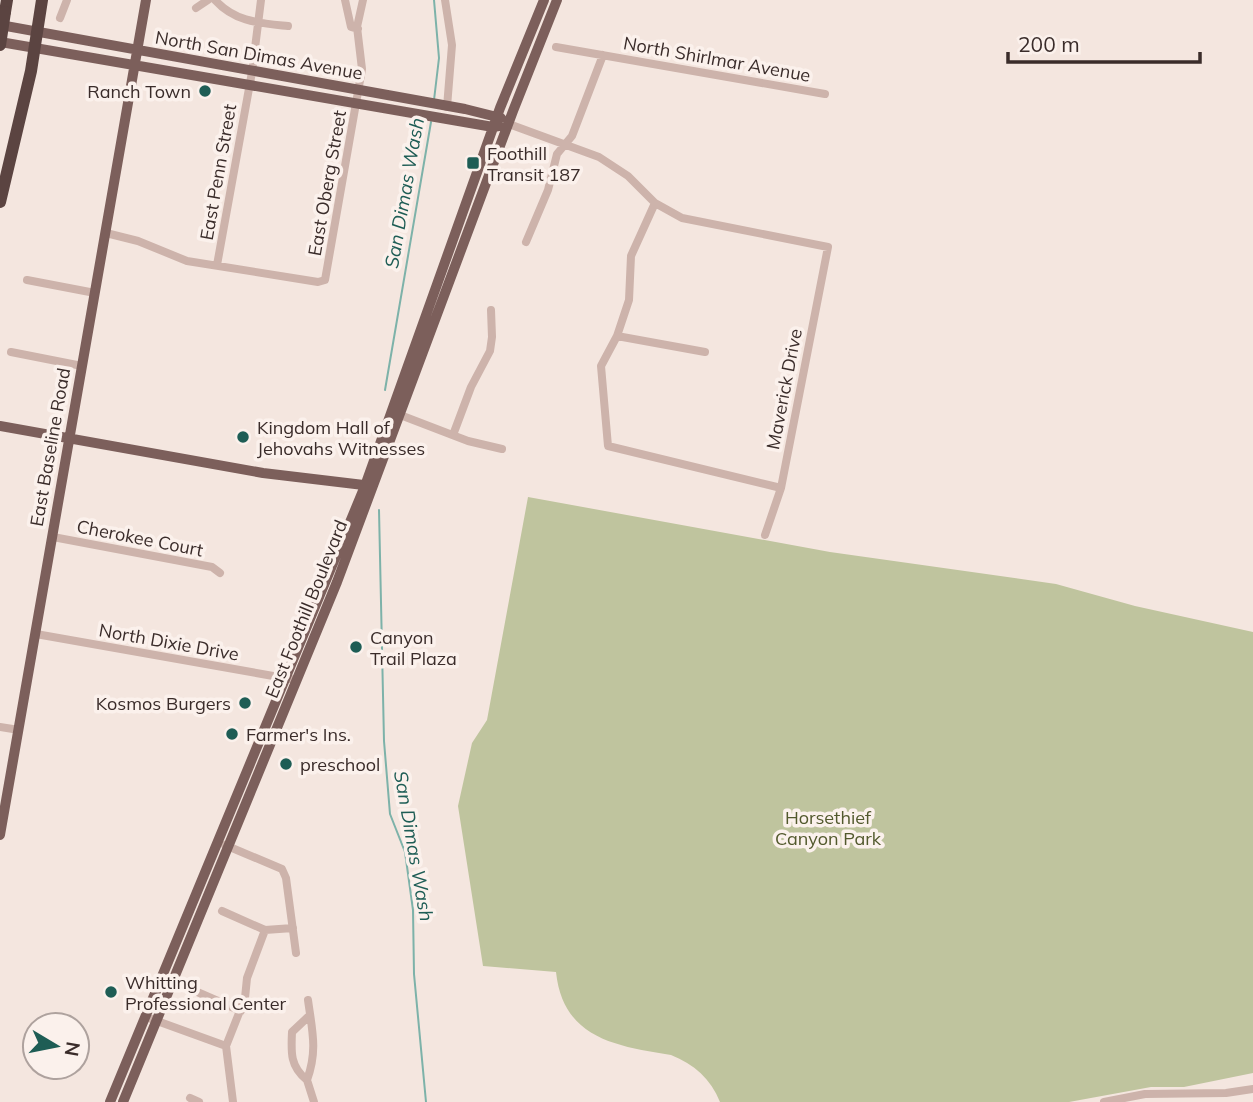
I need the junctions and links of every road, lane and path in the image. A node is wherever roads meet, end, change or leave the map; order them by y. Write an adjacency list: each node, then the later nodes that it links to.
1 (42, 0): 19 (highway)
2 (67, 0): 14 (street)
3 (146, 0): 23 (main road, East Baseline Road)
4 (208, 0): 13 (street)
5 (215, 0): 15 (street)
6 (261, 0): 15 (street, East Penn Street)
7 (345, 0): 18 (street)
8 (363, 0): 18 (street)
9 (445, 0): 30 (street)
10 (544, 0): 31 (main road, East Foothill Boulevard)
11 (557, 0): 32 (main road, East Foothill Boulevard)
12 (6, 6): 20 (highway, bridge)
13 (196, 8)
14 (60, 18)
15 (259, 23): 17 (street); 26 (street, East Penn Street)
16 (0, 26): 19 (main road, North San Dimas Avenue)
17 (288, 26)
18 (358, 29): 29 (street, East Oberg Street)
19 (38, 32): 22 (highway); 23 (main road, North San Dimas Avenue)
20 (0, 43): 22 (main road, North San Dimas Avenue)
21 (556, 47): 24 (street, North Shirlmar Avenue)
22 (35, 48): 25 (main road, North San Dimas Avenue); 34 (highway)
23 (137, 51): 25 (main road, East Baseline Road); 26 (main road, North San Dimas Avenue)
24 (603, 55): 28 (street, North Shirlmar Avenue); 33 (street, North Shirlmar Avenue)
25 (135, 65): 27 (main road, North San Dimas Avenue); 36 (main road, East Baseline Road)
26 (252, 72): 27 (street, East Penn Street); 29 (main road, North San Dimas Avenue)
27 (250, 84): 29 (main road, North San Dimas Avenue); 38 (street, East Penn Street)
28 (825, 94)
29 (358, 97): 30 (main road, North San Dimas Avenue); 38 (street, East Oberg Street)
30 (436, 109): 31 (main road, North San Dimas Avenue)
31 (495, 122): 32 (main road, North San Dimas Avenue); 46 (main road, East Foothill Boulevard)
32 (509, 124): 33 (street); 46 (main road, East Foothill Boulevard)
33 (565, 144): 35 (street); 37 (street, North Shirlmar Avenue)
34 (0, 202)
35 (655, 203): 42 (street); 52 (street, Maverick Drive)
36 (106, 233): 38 (street); 40 (main road, East Baseline Road)
37 (526, 242)
38 (217, 265)
39 (27, 280): 40 (street)
40 (95, 293): 45 (main road, East Baseline Road)
41 (491, 310): 48 (street)
42 (617, 336): 44 (street); 52 (street)
43 (11, 352): 45 (street)
44 (705, 352)
45 (82, 366): 49 (main road, East Baseline Road)
46 (397, 414): 48 (street); 51 (main road, East Foothill Boulevard)
47 (0, 426): 49 (main road)
48 (453, 435): 50 (street)
49 (69, 439): 51 (main road); 54 (main road, East Baseline Road)
50 (502, 449)
51 (370, 486): 57 (main road, East Foothill Boulevard)
52 (781, 488): 53 (street, Maverick Drive)
53 (765, 535)
54 (52, 537): 55 (street, Cherokee Court); 56 (main road, East Baseline Road)
55 (220, 573)
56 (36, 634): 57 (street, North Dixie Drive); 59 (main road, East Baseline Road)
57 (291, 679): 61 (main road, East Foothill Boulevard)
58 (0, 727): 59 (street)
59 (19, 730): 60 (main road, East Baseline Road)
60 (0, 835)
61 (224, 844): 63 (street); 70 (main road, East Foothill Boulevard); 71 (main road, East Foothill Boulevard)
62 (222, 911): 64 (street)
63 (293, 928): 64 (street); 65 (street)
64 (265, 930): 68 (street)
65 (296, 953)
66 (195, 991): 68 (street)
67 (308, 1000): 69 (street)
68 (241, 1011): 72 (street)
69 (310, 1015): 73 (street); 73 (street)
70 (146, 1017): 71 (street); 76 (main road, East Foothill Boulevard)
71 (158, 1021): 72 (street); 77 (main road, East Foothill Boulevard)
72 (226, 1046): 79 (street)
73 (307, 1080): 80 (street)
74 (1253, 1089): 81 (street)
75 (190, 1098): 78 (street)
76 (110, 1102)
77 (123, 1102)
78 (199, 1102)
79 (233, 1102)
80 (314, 1102)
81 (1104, 1102)

